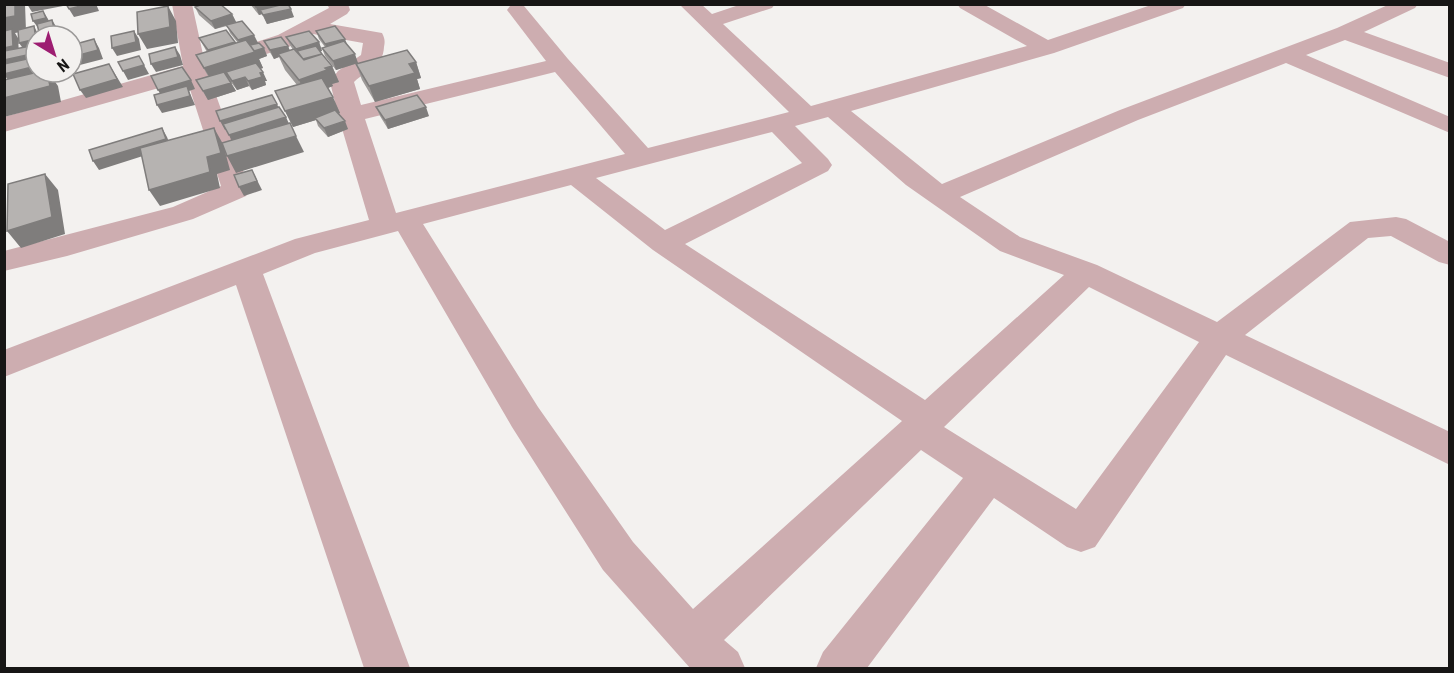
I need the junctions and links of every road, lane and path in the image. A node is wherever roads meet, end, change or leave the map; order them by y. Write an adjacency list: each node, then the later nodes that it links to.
1 (182, 4): 15 (street)
2 (337, 4): 10 (street)
3 (689, 4): 9 (street)
4 (765, 4): 9 (street)
5 (967, 4): 12 (street)
6 (1176, 4): 12 (street)
7 (1408, 4): 11 (street)
8 (517, 10): 14 (street)
9 (708, 22): 19 (street)
10 (310, 27): 15 (street); 18 (street)
11 (1345, 33): 13 (street); 16 (street)
12 (1046, 48): 17 (street)
13 (1286, 55): 22 (street); 25 (street)
14 (560, 64): 18 (street); 23 (street)
15 (195, 70): 21 (street); 29 (street)
16 (1449, 71)
17 (833, 108): 19 (street); 25 (street)
18 (350, 115): 26 (street)
19 (806, 115): 20 (street)
20 (777, 122): 23 (street); 27 (street)
21 (4, 125)
22 (1449, 126)
23 (642, 157): 24 (street)
24 (576, 176): 26 (street); 27 (street)
25 (940, 195): 31 (street)
26 (395, 223): 30 (street); 37 (street)
27 (663, 243): 34 (street)
28 (1449, 255): 32 (street)
29 (4, 261)
30 (246, 270): 33 (street); 38 (street)
31 (1086, 272): 32 (street); 34 (street)
32 (1221, 336): 35 (street); 36 (street)
33 (4, 364)
34 (923, 424): 36 (street); 37 (street)
35 (1449, 450)
36 (989, 475): 40 (street)
37 (692, 640): 39 (street)
38 (387, 669)
39 (722, 669)
40 (839, 669)

